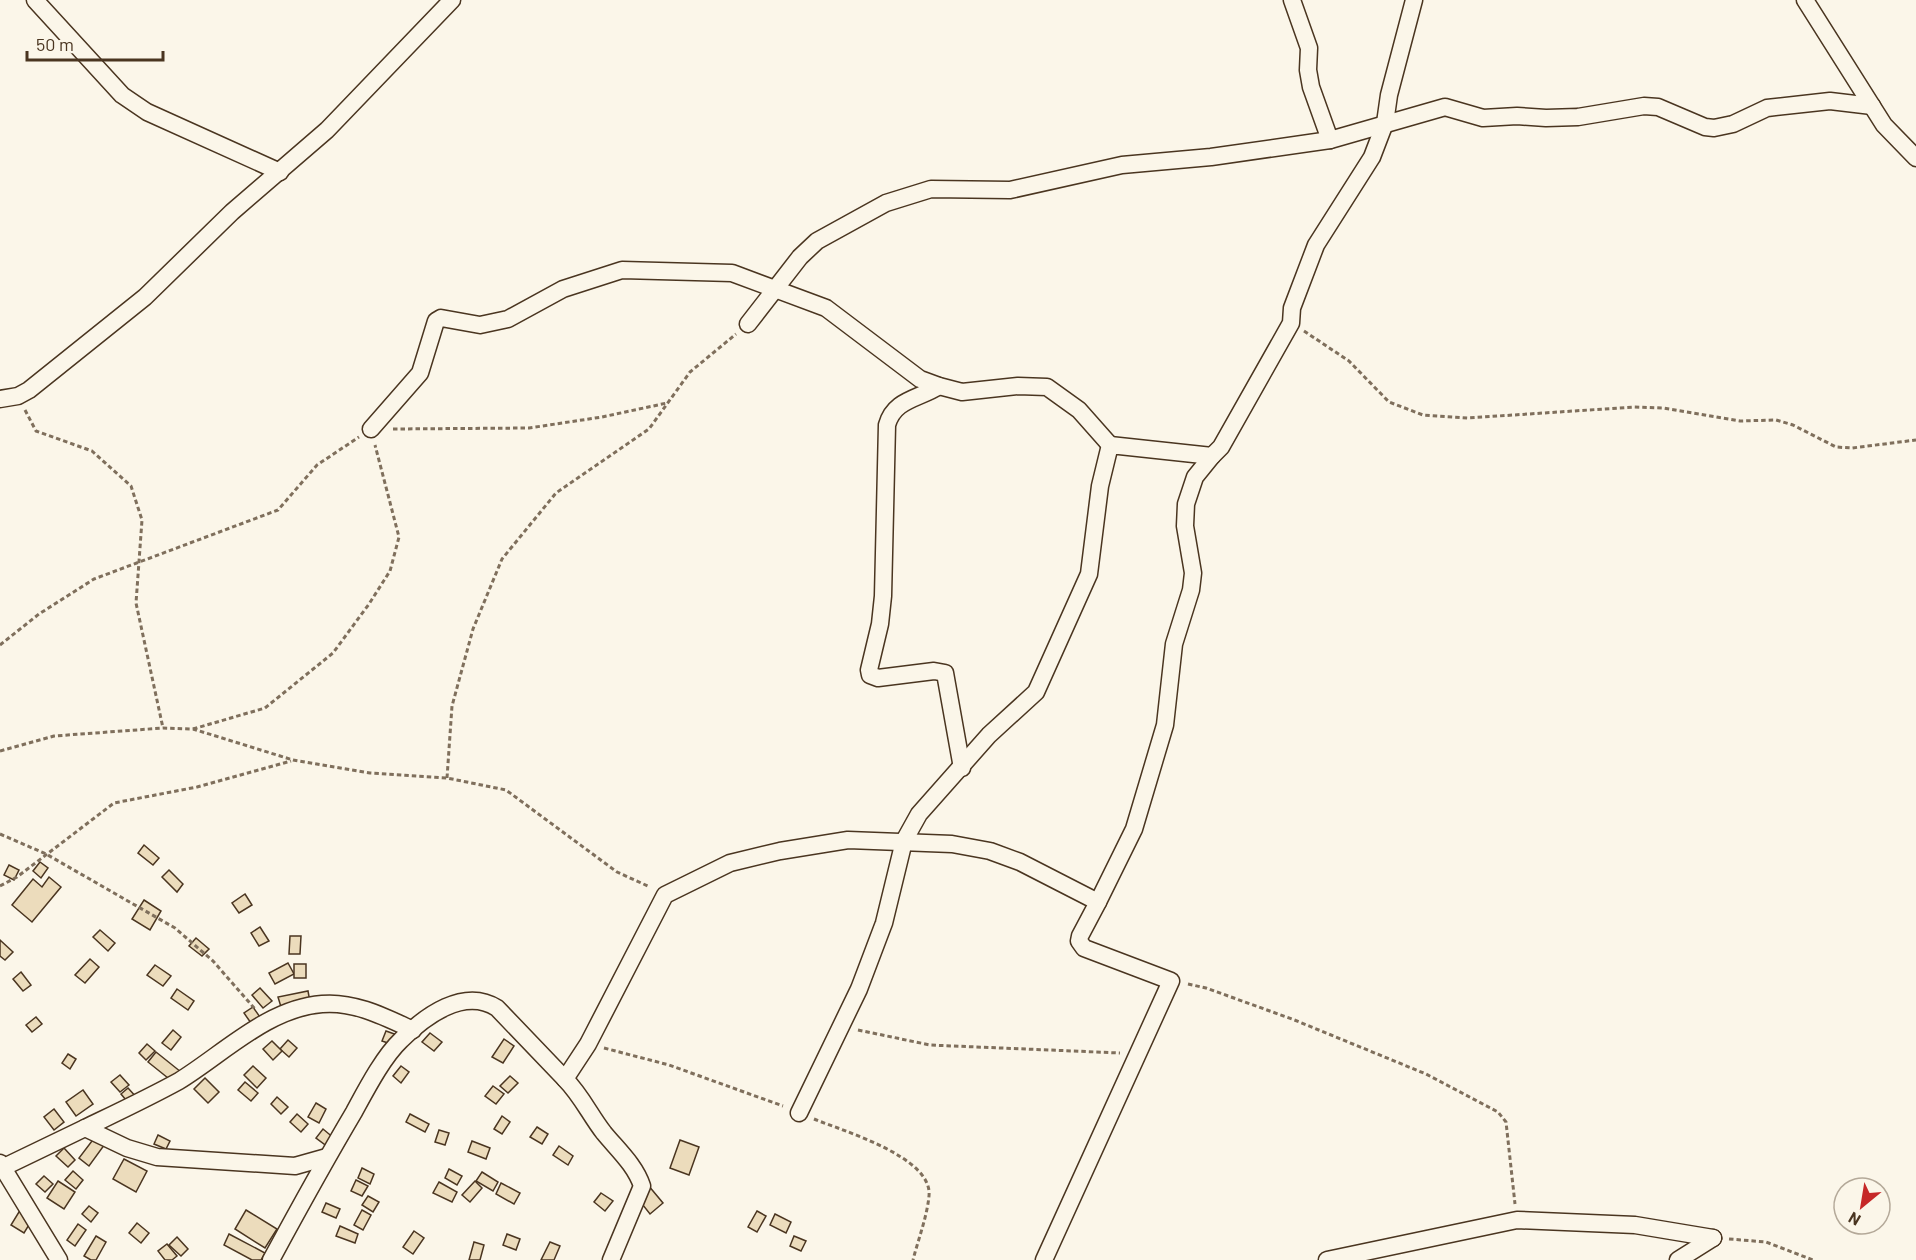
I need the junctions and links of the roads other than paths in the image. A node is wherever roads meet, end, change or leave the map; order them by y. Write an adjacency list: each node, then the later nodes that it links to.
1 (35, 0): 10 (street)
2 (452, 0): 10 (street)
3 (1292, 0): 8 (street)
4 (1414, 0): 7 (street)
5 (1805, 0): 6 (street)
6 (1872, 106): 7 (street); 9 (street)
7 (1385, 123): 8 (street); 17 (street)
8 (1330, 140): 11 (street)
9 (1916, 158)
10 (280, 172): 14 (street)
11 (777, 289): 12 (street); 13 (street); 15 (street)
12 (748, 324)
13 (939, 386): 16 (street); 18 (street)
14 (0, 399)
15 (370, 429)
16 (1110, 445): 17 (street); 18 (street)
17 (1212, 456): 20 (street)
18 (962, 768): 19 (street)
19 (904, 841): 20 (street); 22 (street); 23 (street)
20 (1098, 902): 31 (street)
21 (413, 1030): 22 (street); 24 (street); 25 (street)
22 (565, 1080): 30 (street)
23 (799, 1113)
24 (85, 1128): 25 (street); 26 (street)
25 (327, 1157): 29 (street)
26 (1, 1165): 28 (street)
27 (1362, 1256): 32 (street); 33 (street)
28 (59, 1260)
29 (272, 1260)
30 (611, 1260)
31 (1044, 1260)
32 (1327, 1260)
33 (1678, 1260)

